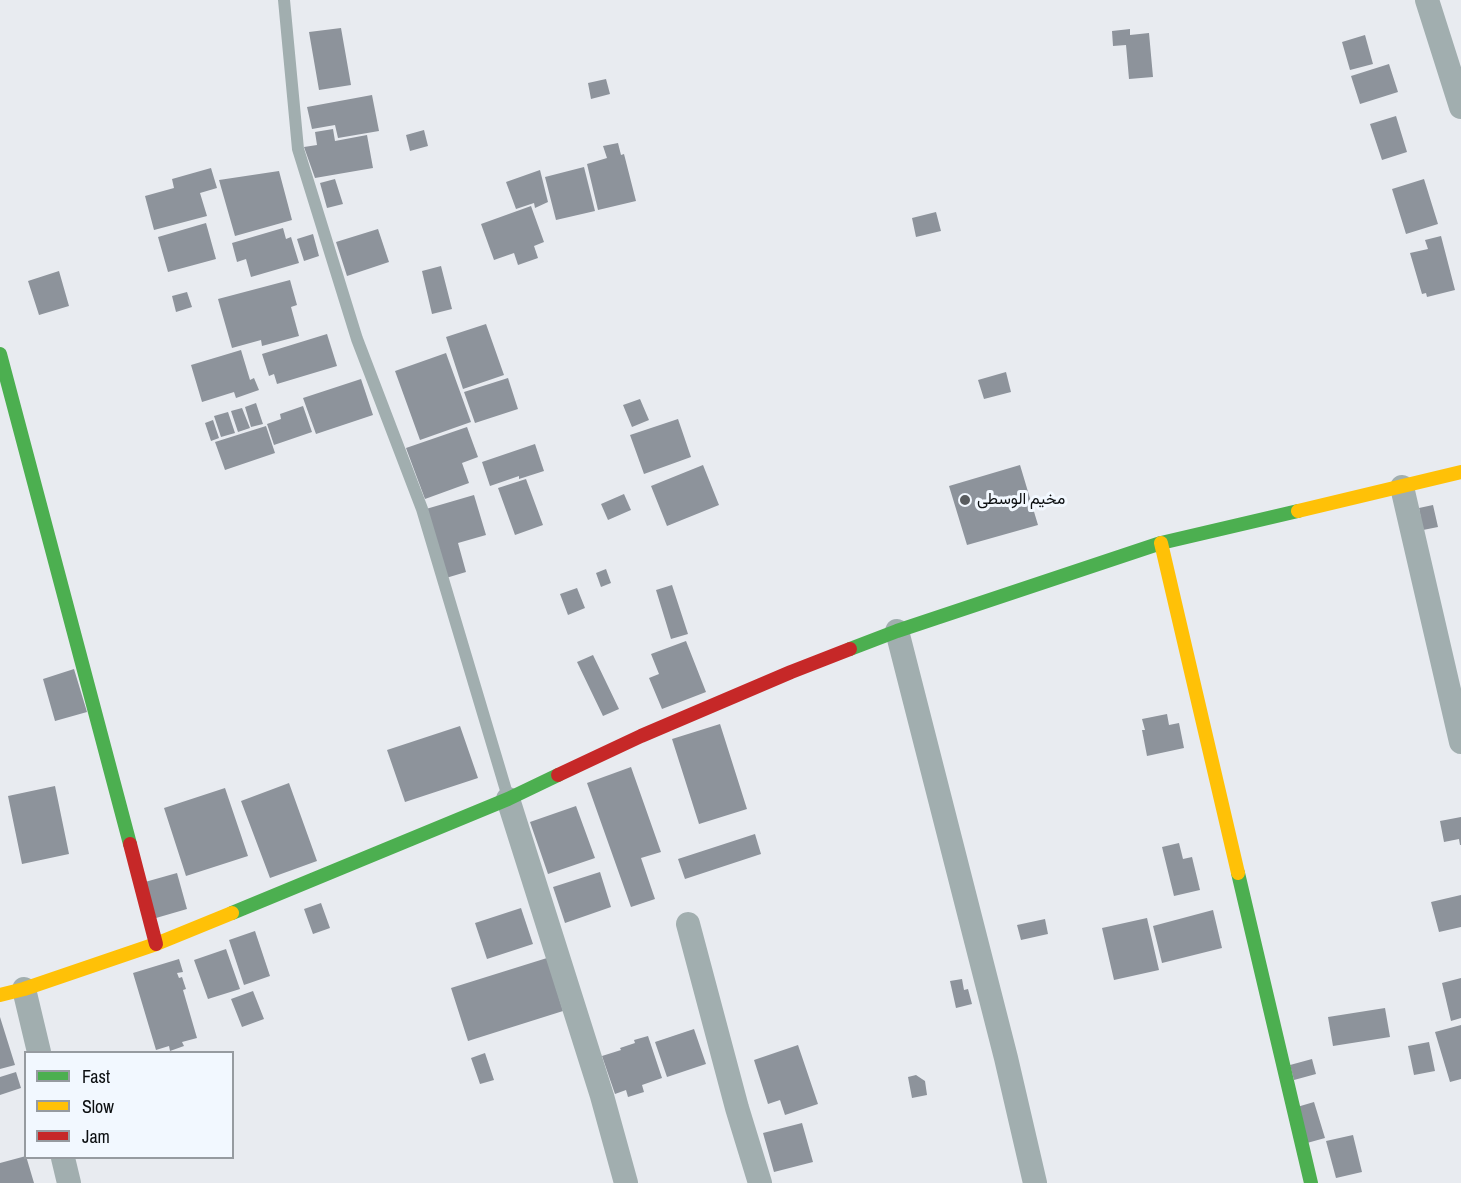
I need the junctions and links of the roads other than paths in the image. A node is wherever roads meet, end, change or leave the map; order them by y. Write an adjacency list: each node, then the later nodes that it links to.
1 (284, 0): 10 (lane)
2 (1427, 0): 3 (street)
3 (1461, 107)
4 (0, 354): 12 (street)
5 (1461, 472): 6 (street)
6 (1402, 487): 7 (street); 9 (street)
7 (1161, 543): 8 (street); 21 (street)
8 (897, 631): 10 (street); 20 (street)
9 (1461, 742)
10 (508, 799): 12 (street); 18 (street)
11 (688, 924): 19 (street)
12 (156, 944): 13 (street)
13 (24, 989): 14 (street); 15 (street)
14 (0, 995)
15 (39, 1051)
16 (63, 1159): 17 (street)
17 (69, 1183)
18 (626, 1183)
19 (760, 1183)
20 (1035, 1183)
21 (1311, 1183)

